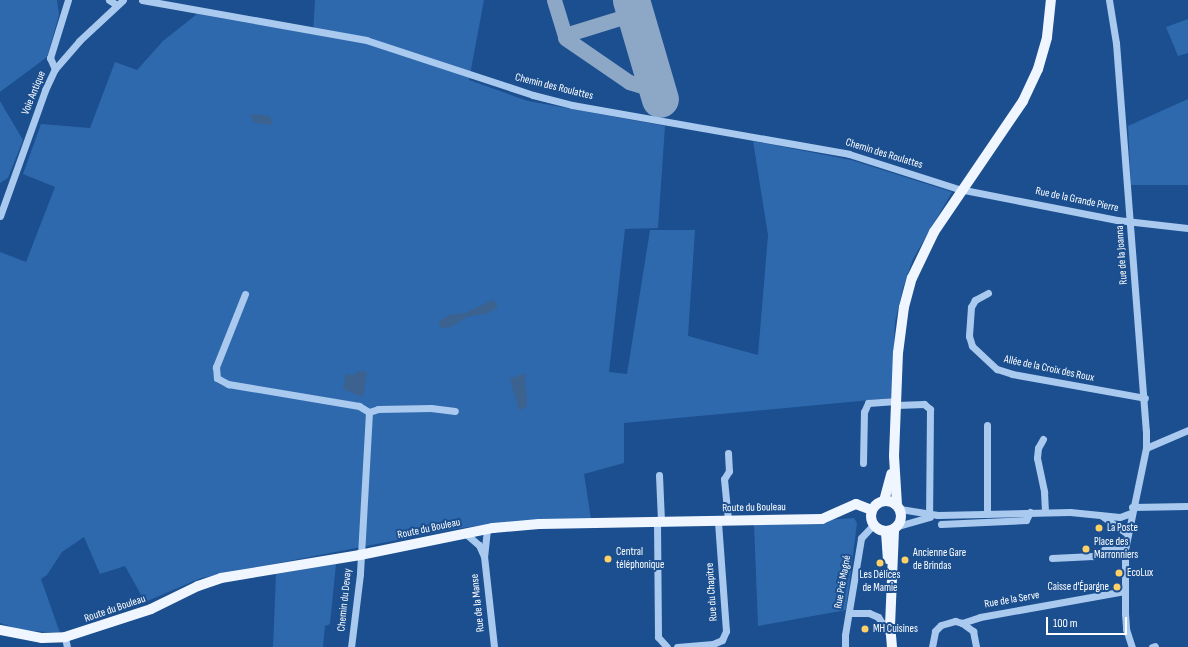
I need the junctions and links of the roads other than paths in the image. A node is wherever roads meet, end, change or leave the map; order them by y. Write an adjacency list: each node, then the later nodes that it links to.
1 (68, 0): 7 (street)
2 (109, 0): 6 (street)
3 (142, 0): 8 (street, Chemin des Roulattes)
4 (1051, 0): 8 (main road)
5 (1109, 0): 10 (street, Rue de la Joanna)
6 (121, 2): 7 (street, Voie Antique)
7 (55, 69): 9 (street, Voie Antique)
8 (962, 190): 10 (street, Rue de la Grande Pierre); 15 (main road)
9 (0, 216)
10 (1131, 221): 11 (street, Rue de la Grande Pierre); 14 (street, Rue de la Joanna)
11 (1188, 228)
12 (988, 293): 14 (street, Allée de la Croix des Roux)
13 (246, 294): 17 (street)
14 (1145, 398): 21 (street, Rue de la Joanna)
15 (896, 403): 23 (main road); 24 (street); 33 (street)
16 (455, 411): 17 (street)
17 (369, 412): 47 (street, Chemin du Devay)
18 (986, 425): 34 (street)
19 (1188, 430): 21 (street)
20 (1044, 439): 32 (street)
21 (1146, 448): 30 (street, Rue de la Joanna)
22 (728, 453): 38 (street, Rue du Chapitre)
23 (894, 456): 26 (main road); 28 (main road)
24 (863, 463)
25 (659, 475): 39 (street)
26 (884, 501): 28 (main road); 29 (main road)
27 (1188, 506): 30 (street)
28 (899, 507): 33 (street); 43 (main road)
29 (872, 510): 38 (main road, Route du Bouleau); 41 (main road)
30 (1132, 510): 37 (street); 44 (street, Rue de la Joanna)
31 (1030, 512): 32 (street); 34 (street); 40 (street)
32 (1045, 512): 36 (street)
33 (929, 514): 35 (street)
34 (987, 514): 35 (street)
35 (938, 515): 43 (street)
36 (1100, 515): 37 (street); 44 (street)
37 (1114, 517): 44 (street)
38 (723, 520): 39 (main road, Route du Bouleau); 60 (street, Rue du Chapitre)
39 (659, 521): 42 (main road, Route du Bouleau); 58 (street)
40 (941, 524)
41 (873, 525): 43 (main road); 51 (street, Rue Pré Magné)
42 (487, 529): 45 (main road, Route du Bouleau); 48 (street, Rue de la Manse)
43 (893, 529): 55 (main road)
44 (1127, 529): 46 (street, Rue de la Joanna)
45 (465, 533): 47 (main road, Route du Bouleau); 48 (street)
46 (1125, 549): 49 (street); 50 (street, Rue de la Joanna)
47 (360, 555): 54 (main road, Route du Bouleau); 56 (street, Chemin du Devay)
48 (484, 556): 57 (street, Rue de la Manse)
49 (1052, 558)
50 (1125, 592): 52 (street, Rue de la Serve); 64 (street, Rue de la Joanna)
51 (849, 612): 55 (street); 61 (street, Rue Pré Magné)
52 (962, 623): 62 (street, Rue de la Serve); 63 (street)
53 (0, 630): 54 (main road, Route du Bouleau)
54 (66, 642)
55 (892, 642)
56 (352, 647)
57 (494, 647)
58 (667, 647)
59 (677, 647): 60 (street, Rue du Chapitre)
60 (692, 647)
61 (845, 647)
62 (932, 647)
63 (976, 647)
64 (1132, 647)

